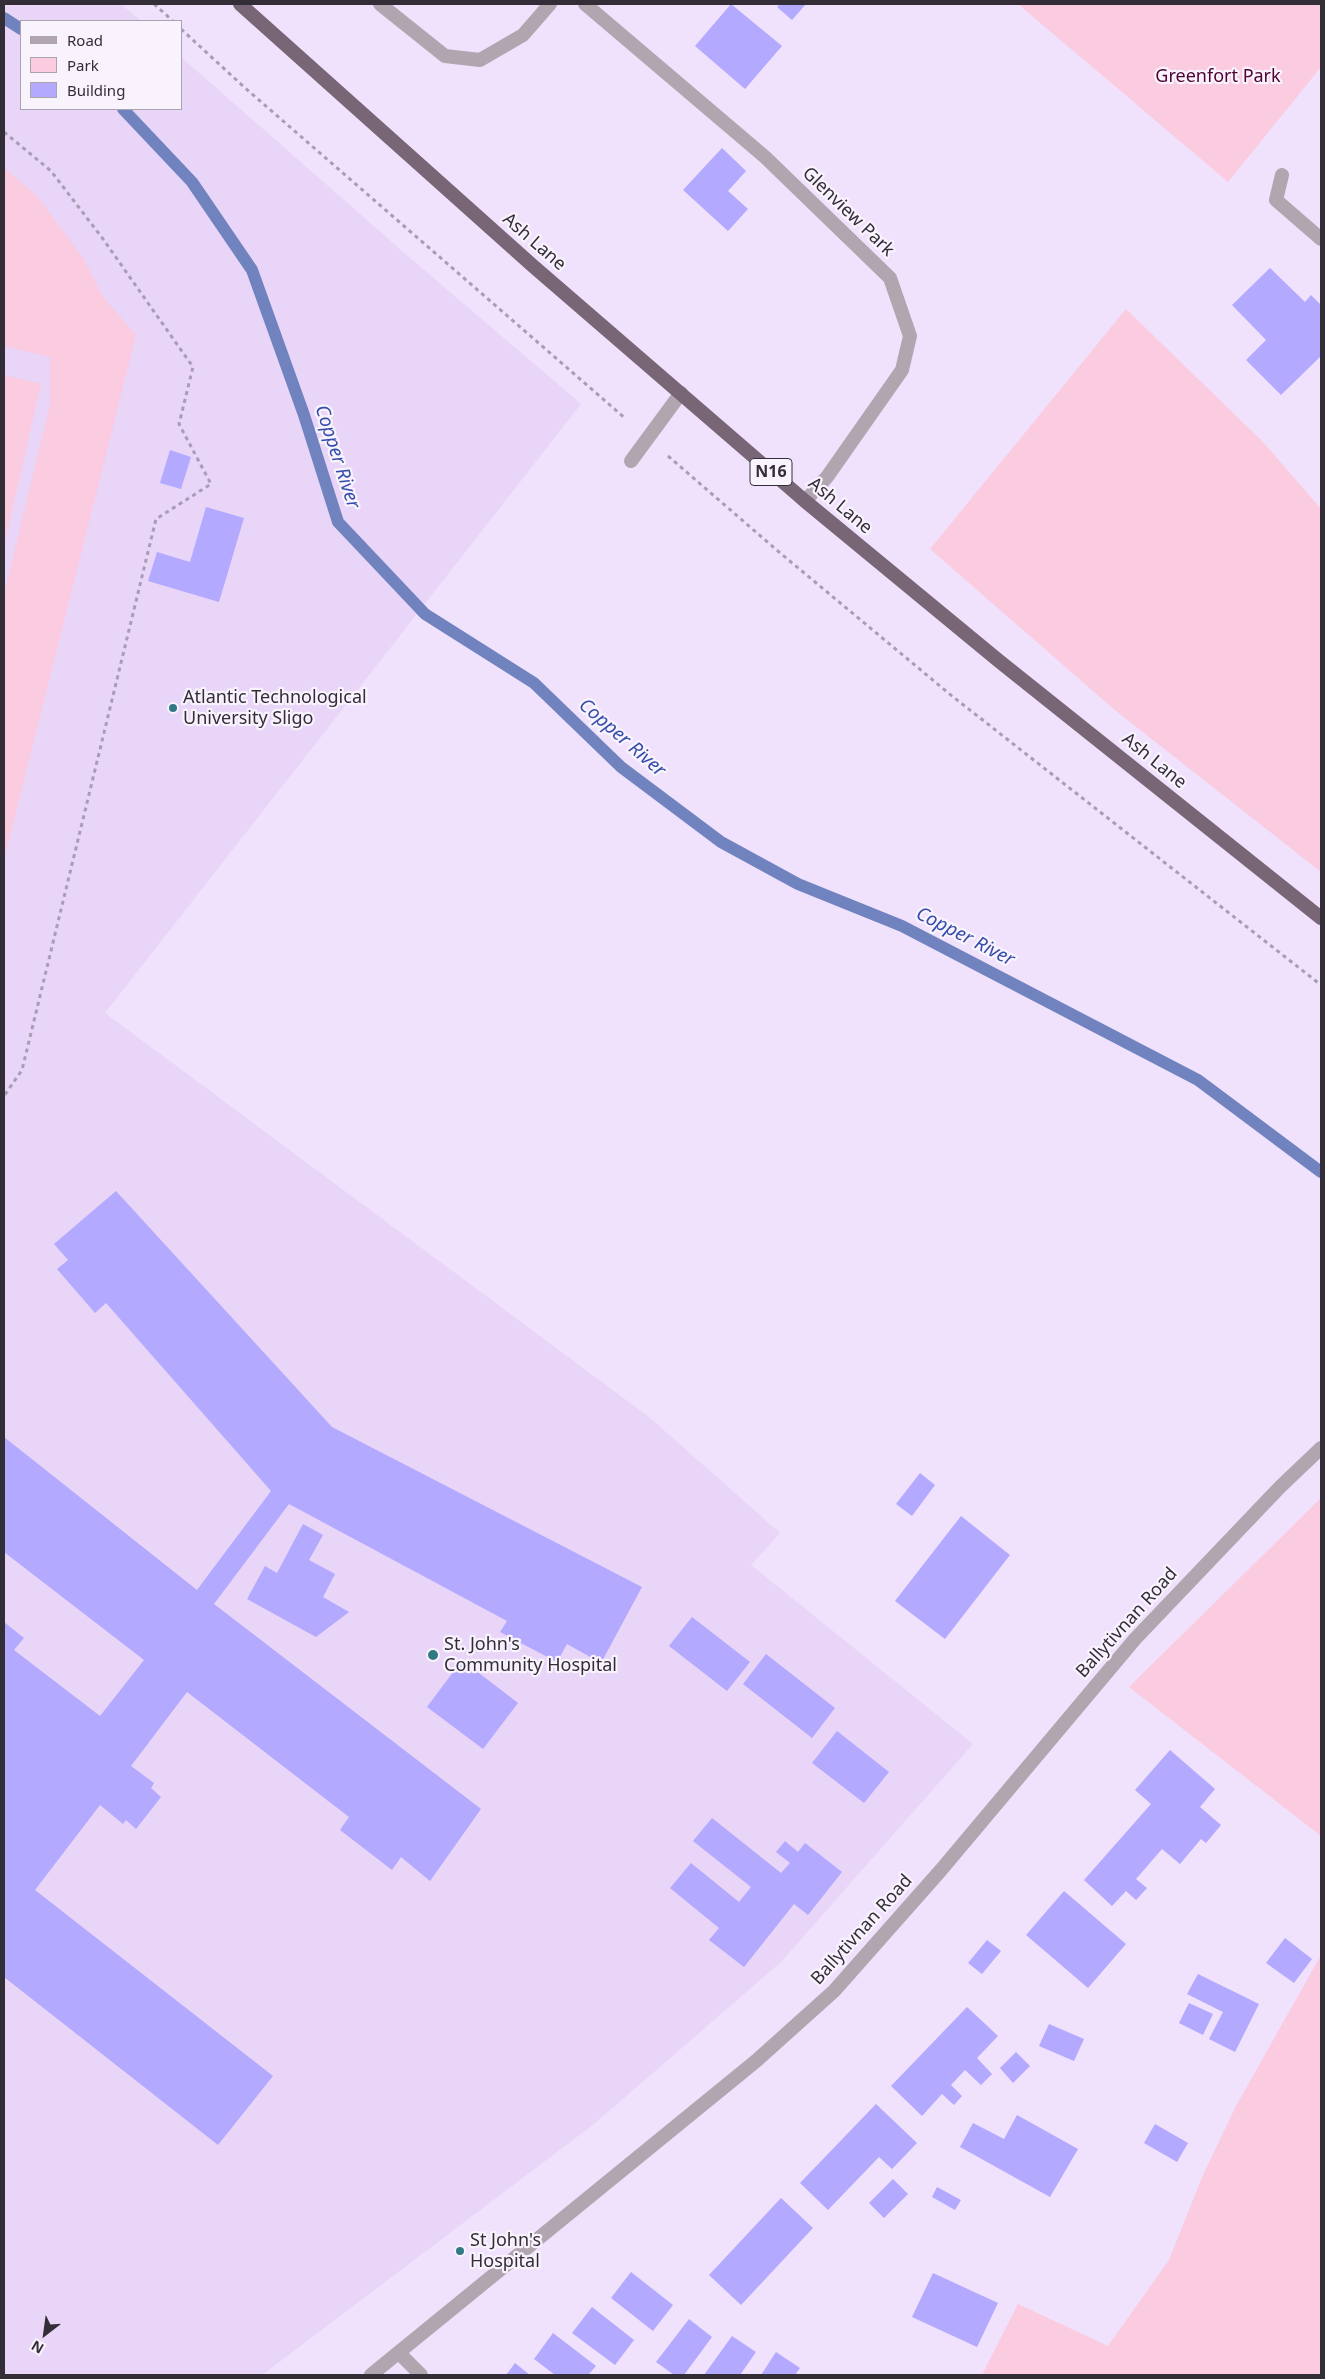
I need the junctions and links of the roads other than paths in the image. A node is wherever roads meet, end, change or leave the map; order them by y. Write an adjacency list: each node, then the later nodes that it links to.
1 (240, 4): 7 (highway, Ash Lane / N16)
2 (380, 4): 3 (street)
3 (550, 4)
4 (585, 4): 9 (street, Glenview Park)
5 (1282, 175): 6 (street)
6 (1321, 239)
7 (681, 393): 8 (street); 9 (highway, Ash Lane / N16)
8 (631, 461)
9 (805, 501): 10 (highway, Ash Lane / N16)
10 (1321, 918)
11 (1321, 1448): 12 (street, Ballytivnan Road)
12 (400, 2353): 13 (street, Ballytivnan Road); 14 (street)
13 (371, 2375)
14 (421, 2375)

